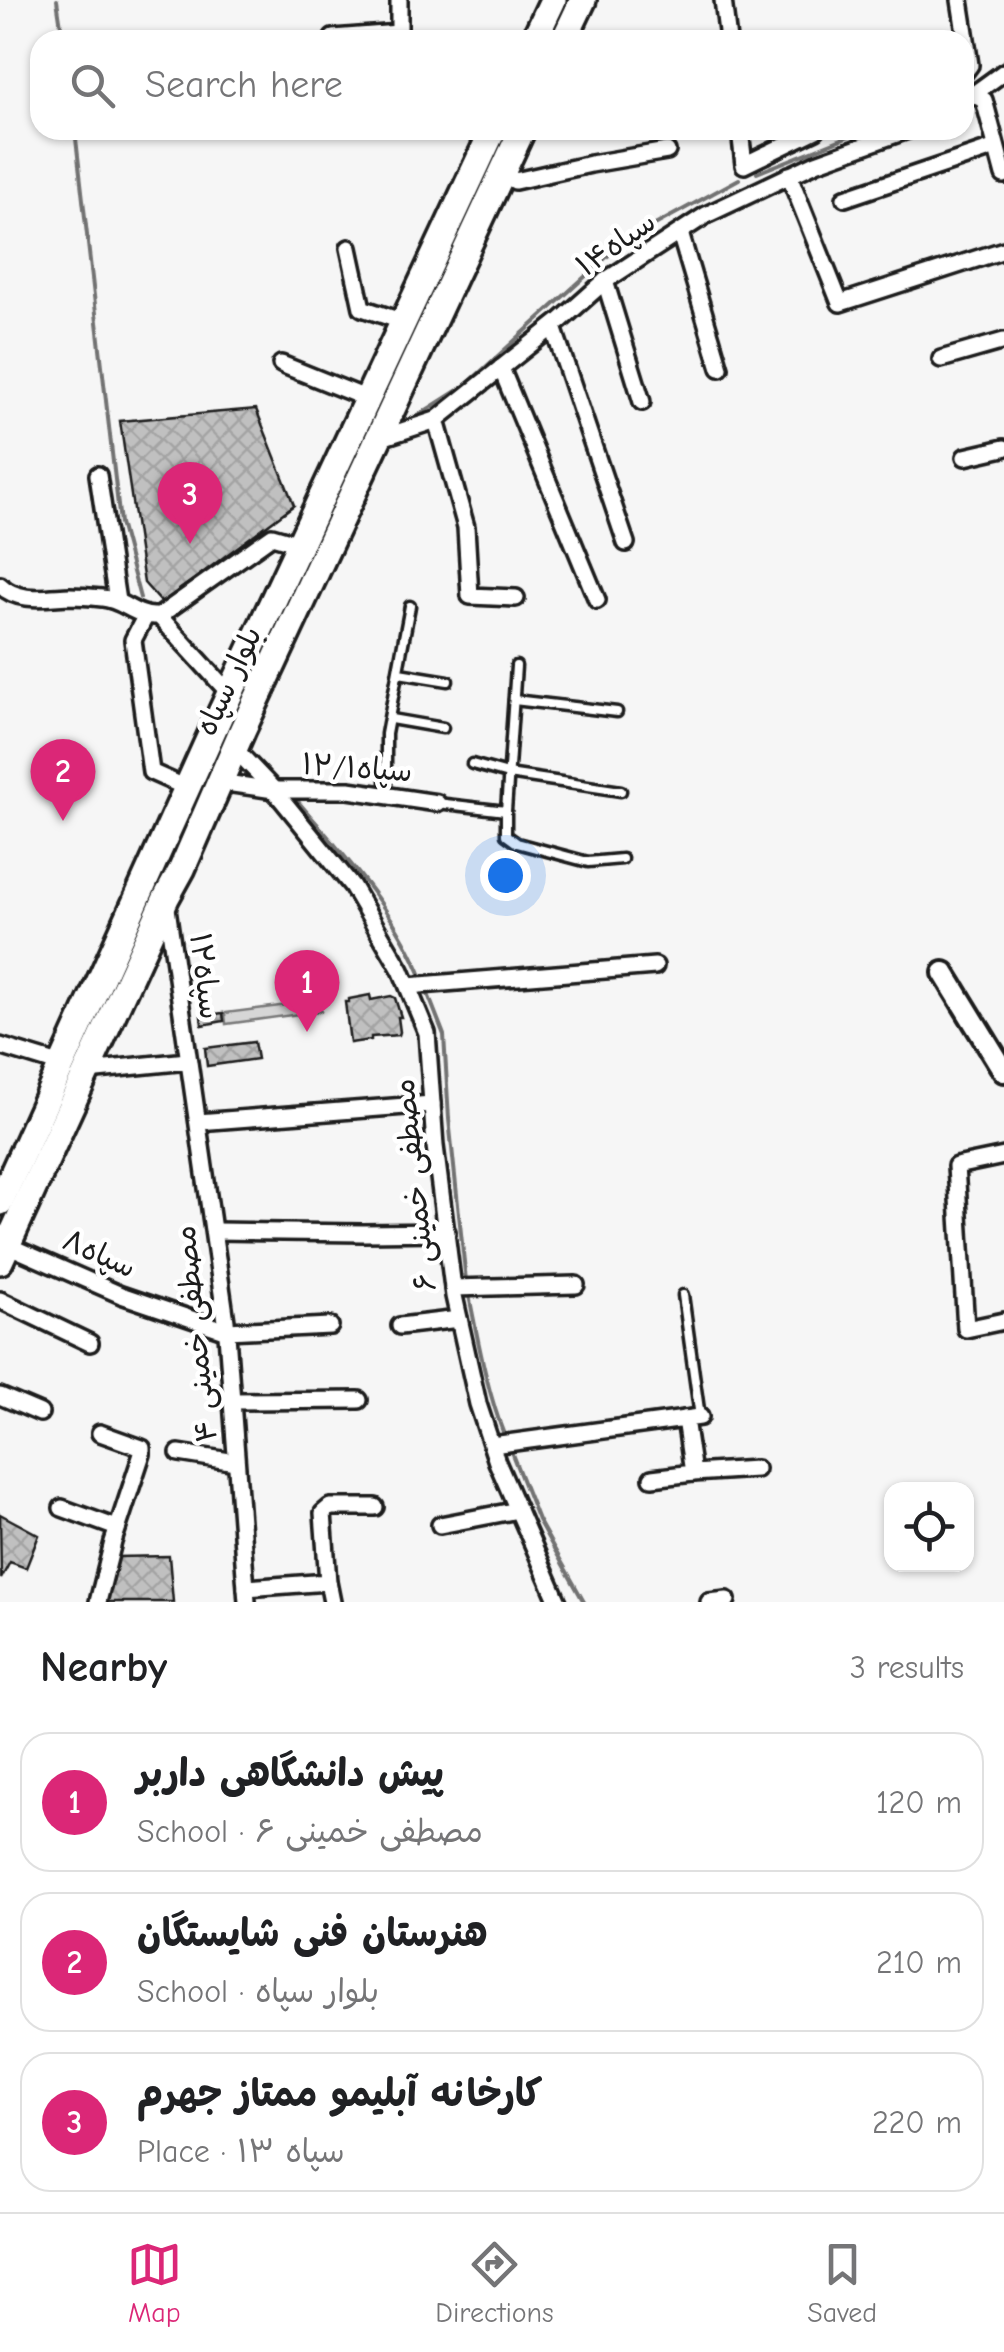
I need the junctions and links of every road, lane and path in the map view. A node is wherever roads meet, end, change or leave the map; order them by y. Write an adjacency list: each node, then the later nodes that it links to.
1 (400, 0): 6 (street)
2 (553, 0): 7 (main road)
3 (583, 0): 8 (main road)
4 (723, 0): 9 (street)
5 (960, 0): 10 (street)
6 (399, 30)
7 (539, 30)
8 (569, 30)
9 (727, 30)
10 (963, 30)
11 (1004, 72): 12 (street)
12 (974, 94)
13 (974, 99): 19 (street)
14 (488, 140): 31 (main road, بلوار سپاه)
15 (517, 140): 22 (main road, بلوار سپاه)
16 (741, 140): 21 (street)
17 (796, 140): 21 (street)
18 (880, 140): 24 (street, سپاه۱۴)
19 (996, 147): 23 (street); 26 (street)
20 (667, 152): 22 (street)
21 (744, 166): 25 (street)
22 (502, 172): 41 (main road, بلوار سپاه)
23 (1004, 172)
24 (789, 175): 25 (street, سپاه۱۴); 29 (street)
25 (755, 190): 27 (street, سپاه۱۴)
26 (845, 198)
27 (680, 233): 30 (street, سپاه۱۴); 37 (street)
28 (348, 248): 31 (street)
29 (1004, 250)
30 (605, 280): 32 (street, سپاه۱۴); 39 (street)
31 (404, 322): 38 (main road, بلوار سپاه)
32 (553, 327): 36 (street, سپاه۱۴); 46 (street)
33 (1004, 340): 34 (street)
34 (941, 360)
35 (281, 364): 38 (street)
36 (502, 368): 40 (street, سپاه۱۴); 49 (street)
37 (720, 368)
38 (368, 399): 45 (main road, بلوار سپاه)
39 (642, 402)
40 (436, 420): 41 (street, سپاه۱۴); 48 (street)
41 (378, 439): 61 (main road, بلوار سپاه)
42 (1004, 448): 43 (street)
43 (965, 457)
44 (98, 475): 50 (street)
45 (300, 544): 52 (street); 56 (main road, بلوار سپاه)
46 (626, 544)
47 (0, 585): 50 (street)
48 (516, 598)
49 (597, 600)
50 (117, 601): 52 (street)
51 (410, 606): 54 (lane)
52 (152, 616): 56 (street); 65 (street)
53 (516, 666): 57 (lane)
54 (399, 673): 55 (lane); 59 (lane)
55 (448, 681)
56 (230, 694): 65 (main road, بلوار سپاه)
57 (514, 700): 58 (lane); 63 (lane)
58 (617, 712)
59 (390, 719): 60 (lane); 68 (lane)
60 (443, 728)
61 (234, 748): 64 (main road, بلوار سپاه); 66 (street, سپاه۱۲/۱)
62 (472, 764): 63 (lane)
63 (508, 774): 67 (lane); 70 (lane)
64 (219, 782): 66 (street, سپاه۱۲/۱); 72 (main road, بلوار سپاه)
65 (187, 788): 72 (main road, بلوار سپاه)
66 (274, 790): 68 (street, سپاه۱۲/۱); 75 (street, مصطفی خمینی ۶)
67 (621, 791)
68 (386, 795): 69 (street, سپاه۱۲/۱)
69 (436, 803): 70 (lane)
70 (506, 811): 71 (lane)
71 (622, 859)
72 (155, 891): 77 (street, سپاه۱۲); 78 (main road, بلوار سپاه)
73 (655, 966): 75 (street)
74 (944, 972): 79 (street)
75 (408, 986): 80 (street, مصطفی خمینی ۶)
76 (0, 1046): 78 (street)
77 (188, 1062): 78 (street); 81 (street, مصطفی خمینی ۴)
78 (74, 1068): 83 (main road, بلوار سپاه); 86 (main road, بلوار سپاه)
79 (1004, 1070)
80 (432, 1104): 81 (street); 85 (street, مصطفی خمینی ۶)
81 (198, 1122): 84 (street, مصطفی خمینی ۴)
82 (1004, 1156): 92 (street)
83 (2, 1190)
84 (215, 1230): 85 (street); 95 (street, مصطفی خمینی ۴)
85 (447, 1232): 88 (street, مصطفی خمینی ۶)
86 (4, 1253): 95 (street, سپاه۸)
87 (576, 1285): 88 (street)
88 (453, 1288): 91 (street, مصطفی خمینی ۶)
89 (683, 1295): 101 (lane)
90 (0, 1300): 96 (street)
91 (459, 1320): 94 (street); 103 (street, مصطفی خمینی ۶)
92 (1004, 1321)
93 (330, 1326): 95 (street)
94 (400, 1326)
95 (227, 1331): 98 (street, مصطفی خمینی ۴)
96 (90, 1343)
97 (0, 1396): 100 (street)
98 (232, 1400): 99 (street); 105 (street, مصطفی خمینی ۴)
99 (359, 1400)
100 (40, 1413)
101 (693, 1418): 103 (street); 107 (street)
102 (100, 1433): 113 (street)
103 (492, 1445): 111 (street, مصطفی خمینی ۶)
104 (179, 1453): 105 (street)
105 (236, 1462): 115 (street, مصطفی خمینی ۴)
106 (756, 1469): 107 (street)
107 (693, 1473): 108 (street)
108 (652, 1478)
109 (375, 1507): 114 (street)
110 (62, 1508): 113 (street)
111 (518, 1510): 112 (street); 119 (street, مصطفی خمینی ۶)
112 (440, 1525)
113 (117, 1528): 117 (street)
114 (328, 1582): 115 (street); 118 (street)
115 (246, 1595)
116 (727, 1600): 120 (street)
117 (98, 1602)
118 (332, 1602)
119 (558, 1602)
120 (709, 1602)

